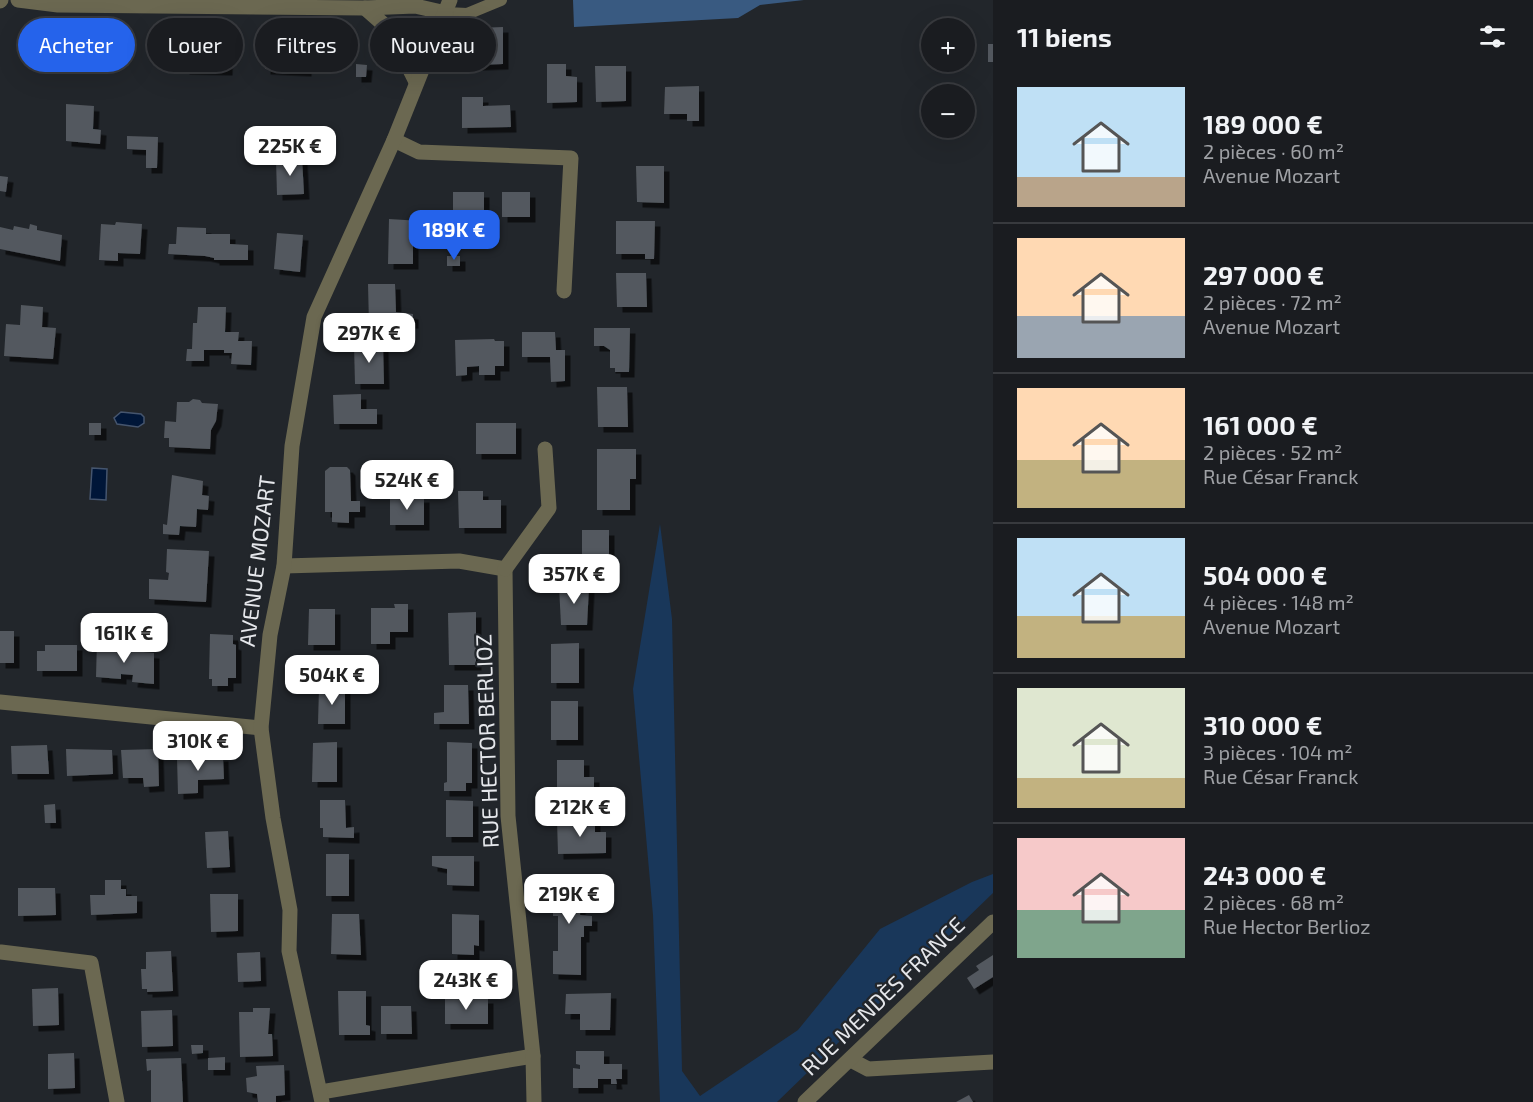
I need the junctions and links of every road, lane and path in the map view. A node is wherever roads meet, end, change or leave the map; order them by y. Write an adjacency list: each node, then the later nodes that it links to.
1 (18, 0): 4 (street)
2 (501, 0): 3 (lane)
3 (448, 7): 4 (street)
4 (365, 8): 5 (street)
5 (376, 18)
6 (411, 72): 8 (street)
7 (420, 72): 8 (street, AVENUE MOZART)
8 (416, 82): 9 (street, AVENUE MOZART)
9 (394, 140): 10 (street); 12 (street, AVENUE MOZART)
10 (564, 291)
11 (545, 449): 13 (street)
12 (284, 566): 13 (street); 15 (street, AVENUE MOZART)
13 (505, 569): 18 (street, RUE HECTOR BERLIOZ)
14 (0, 702): 15 (street)
15 (261, 728): 21 (street, AVENUE MOZART)
16 (993, 922): 19 (street, RUE MENDÈS FRANCE)
17 (1, 952): 22 (street)
18 (533, 1056): 21 (street); 23 (street, RUE HECTOR BERLIOZ)
19 (851, 1060): 20 (street); 24 (street, RUE MENDÈS FRANCE)
20 (993, 1062)
21 (321, 1097)
22 (117, 1102)
23 (534, 1102)
24 (805, 1102)

